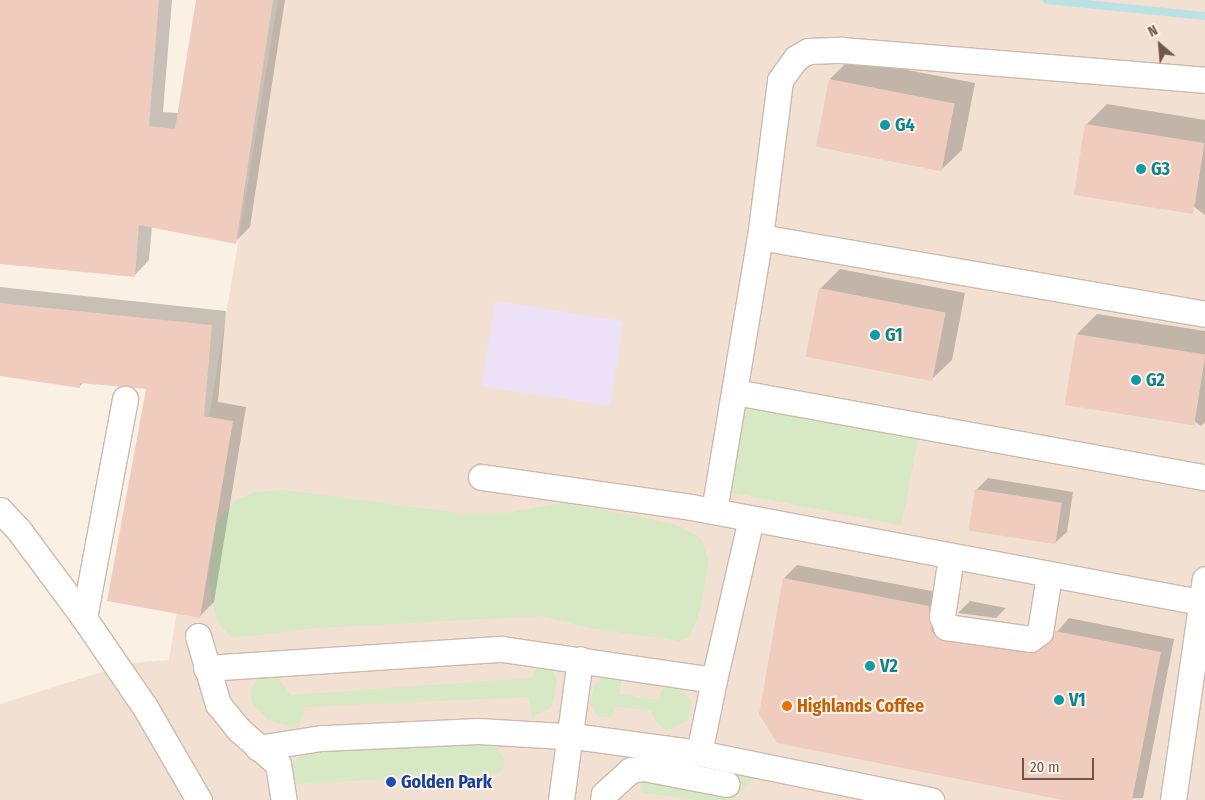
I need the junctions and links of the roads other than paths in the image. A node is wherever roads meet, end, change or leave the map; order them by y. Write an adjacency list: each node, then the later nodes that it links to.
1 (1205, 80): 2 (street)
2 (760, 237): 3 (street); 4 (street)
3 (1205, 314)
4 (736, 392): 6 (street); 9 (street)
5 (125, 399): 14 (street)
6 (1205, 477)
7 (481, 478): 9 (street)
8 (0, 510): 14 (street)
9 (714, 510): 10 (street)
10 (751, 519): 11 (street); 18 (street)
11 (951, 557): 12 (street); 12 (street)
12 (1049, 575): 13 (street)
13 (1203, 589): 28 (street)
14 (84, 618): 23 (street)
15 (198, 636): 17 (street)
16 (580, 659): 17 (street); 18 (street); 19 (street)
17 (206, 668): 20 (street)
18 (714, 680): 21 (street)
19 (569, 736): 20 (street); 21 (street); 25 (street)
20 (258, 748): 24 (street)
21 (699, 753): 27 (street)
22 (726, 784): 26 (street)
23 (199, 800)
24 (284, 800)
25 (561, 800)
26 (603, 800)
27 (931, 800)
28 (1173, 800)

